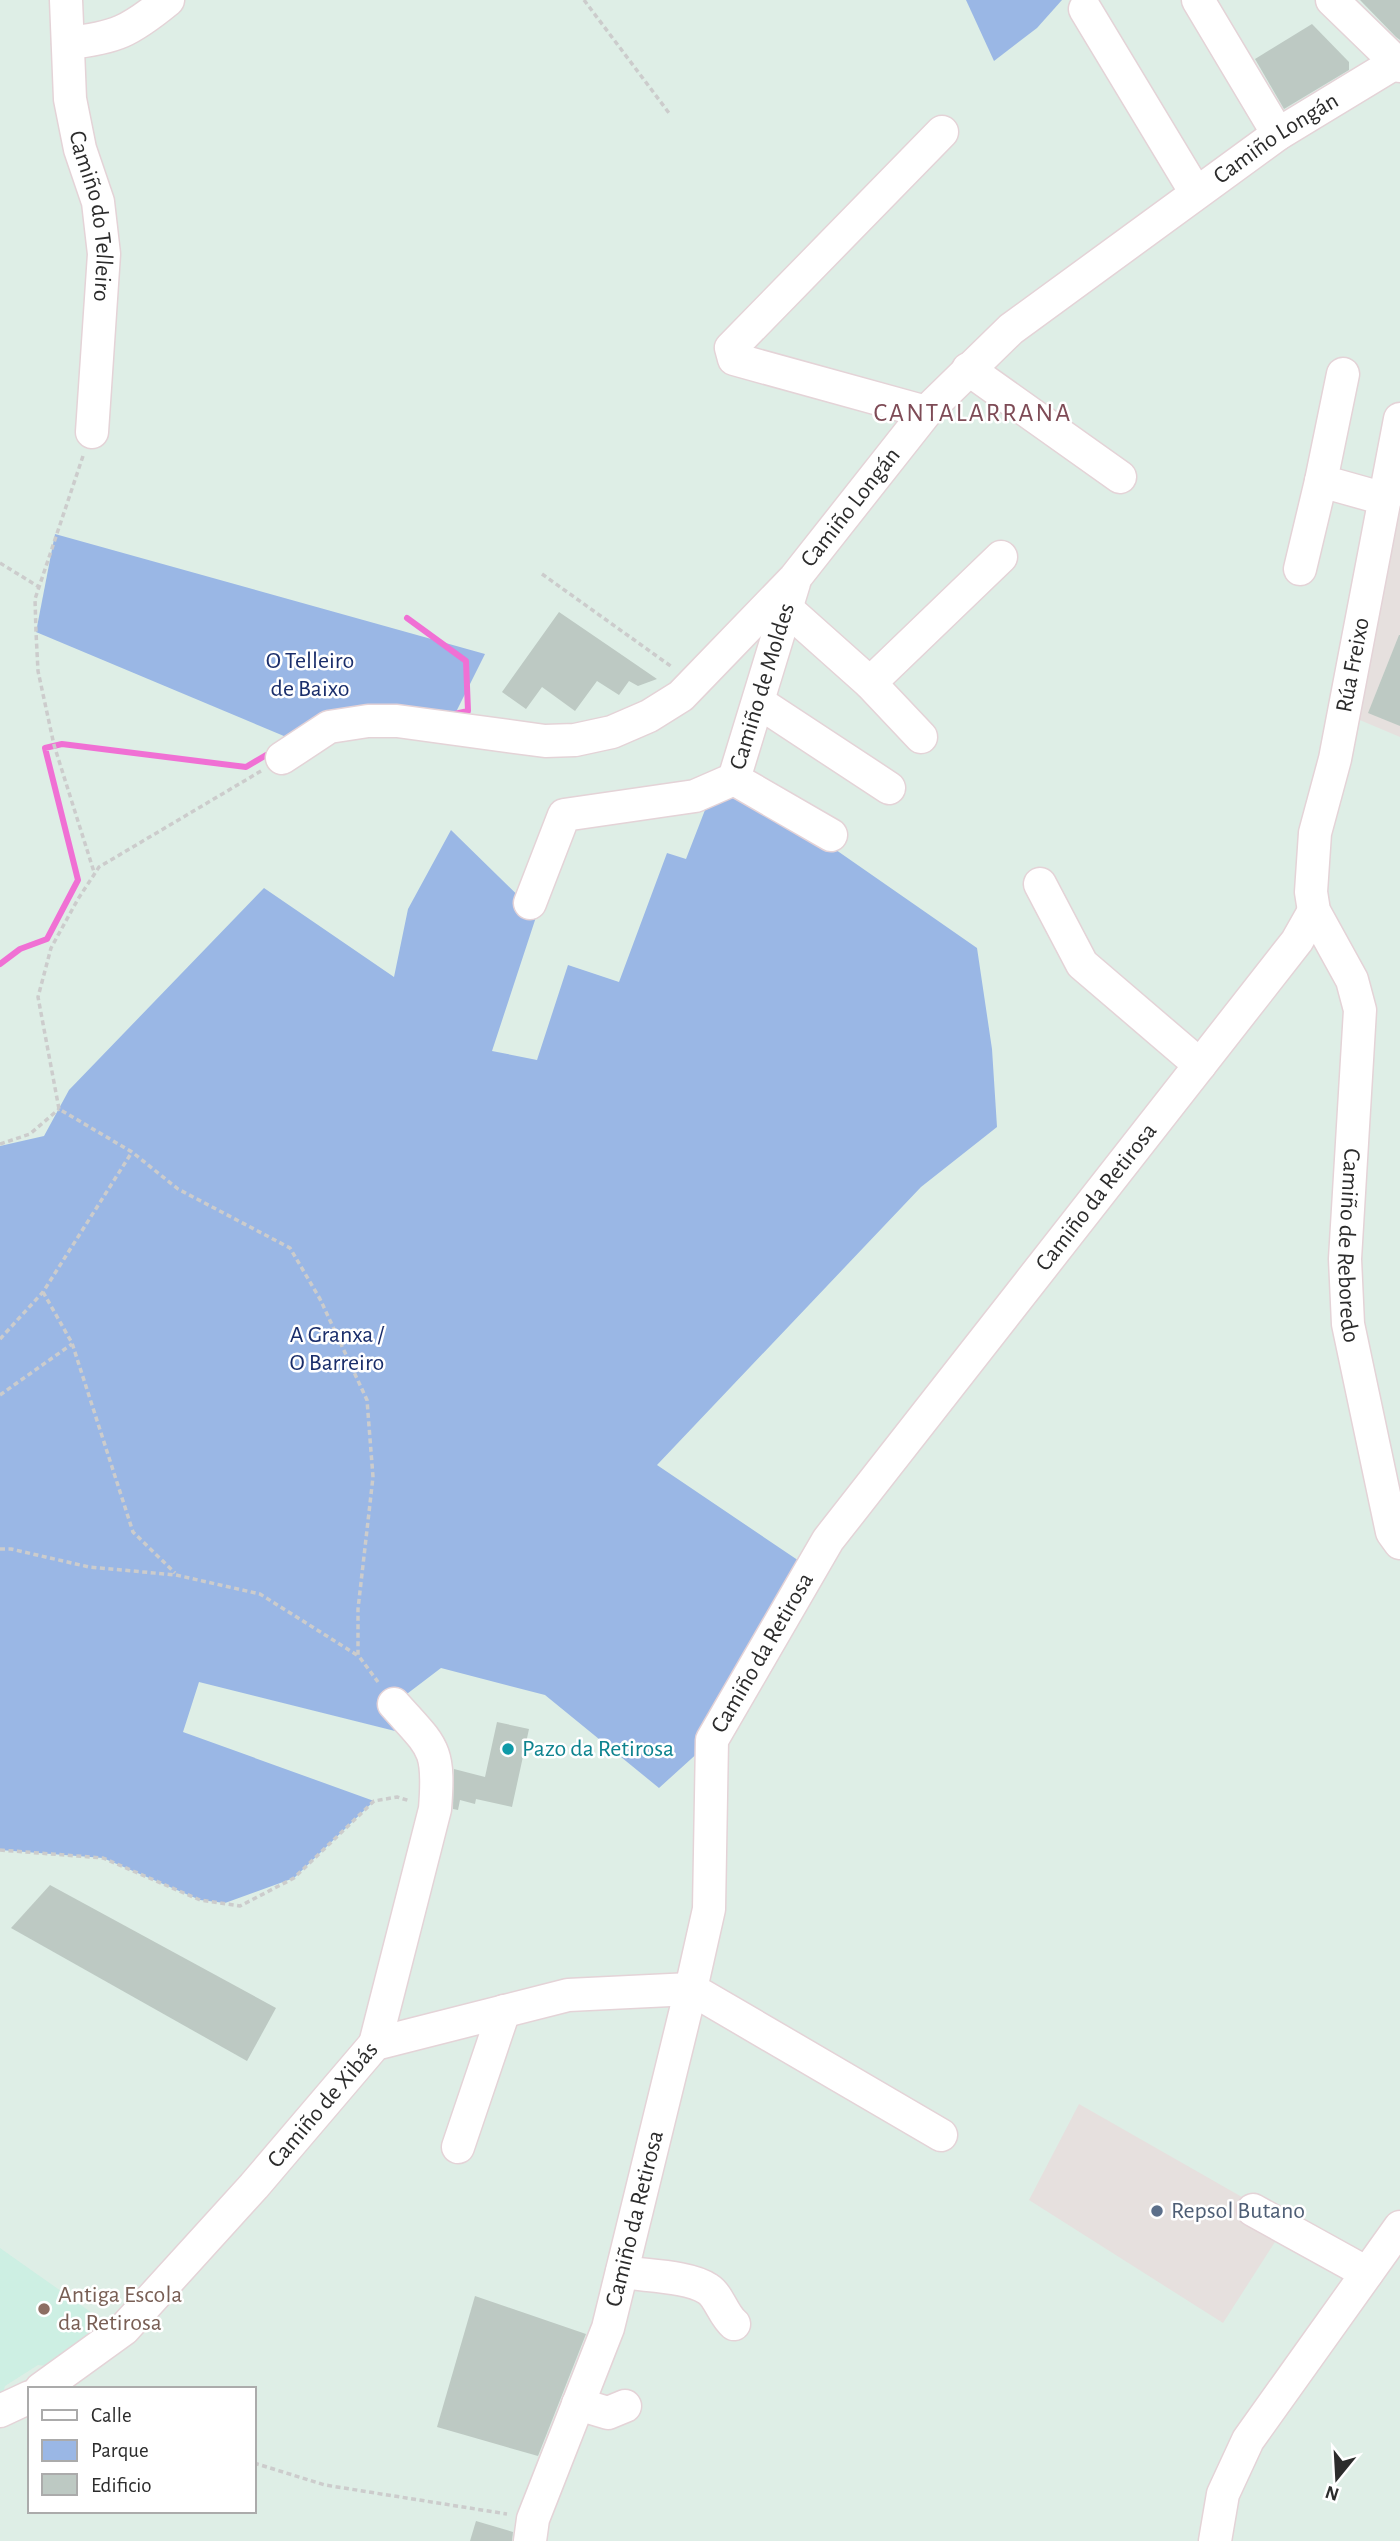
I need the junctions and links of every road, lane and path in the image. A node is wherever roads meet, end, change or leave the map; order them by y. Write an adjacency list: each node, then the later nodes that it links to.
1 (66, 0): 7 (street, Camiño do Telleiro)
2 (168, 0): 7 (street)
3 (584, 0): 9 (path)
4 (1198, 0): 11 (street)
5 (1332, 0): 8 (street)
6 (1085, 9): 12 (street)
7 (68, 43): 17 (street, Camiño do Telleiro)
8 (1399, 63): 11 (street, Camiño Longán)
9 (669, 113)
10 (942, 132): 15 (street)
11 (1278, 134): 12 (street, Camiño Longán)
12 (1196, 193): 13 (street, Camiño Longán)
13 (968, 369): 15 (street, Camiño Longán); 18 (street)
14 (1343, 374): 19 (street)
15 (926, 412): 25 (street, Camiño Longán)
16 (1400, 419): 20 (street, Rúa Freixo)
17 (92, 432): 26 (path)
18 (1120, 477)
19 (1321, 481): 20 (street); 23 (street)
20 (1385, 499): 39 (street, Rúa Freixo)
21 (1000, 557): 29 (street)
22 (0, 563): 26 (path)
23 (1300, 569)
24 (542, 574): 28 (path)
25 (795, 578): 27 (street, Camiño de Moldes); 28 (street, Camiño Longán)
26 (39, 587): 36 (path)
27 (787, 610): 29 (street); 30 (street, Camiño de Moldes)
28 (694, 682): 32 (street, Camiño Longán)
29 (870, 683): 31 (street)
30 (760, 703): 33 (street, Camiño de Moldes); 34 (street)
31 (920, 737)
32 (282, 758): 36 (path)
33 (734, 779): 35 (street); 38 (street, Camiño de Moldes)
34 (889, 788)
35 (831, 835)
36 (94, 872): 41 (path)
37 (1040, 884): 40 (street)
38 (530, 902)
39 (1314, 911): 40 (street, Camiño da Retirosa); 48 (street, Camiño de Reboredo)
40 (1200, 1065): 55 (street, Camiño da Retirosa)
41 (59, 1109): 42 (path); 43 (path)
42 (0, 1143)
43 (132, 1152): 44 (path); 51 (path)
44 (43, 1293): 45 (path); 46 (path)
45 (0, 1339)
46 (72, 1343): 47 (path); 50 (path)
47 (0, 1395)
48 (1400, 1543)
49 (0, 1549): 50 (path)
50 (176, 1575): 51 (path)
51 (358, 1655): 52 (path)
52 (394, 1703): 53 (street)
53 (435, 1809): 54 (path); 57 (street)
54 (0, 1850)
55 (691, 1989): 56 (street, Camiño de Xibás); 58 (street); 62 (street, Camiño da Retirosa)
56 (504, 2011): 57 (street, Camiño de Xibás); 59 (street)
57 (374, 2044): 65 (street, Camiño de Xibás)
58 (941, 2135)
59 (458, 2147)
60 (1253, 2210): 63 (street)
61 (1400, 2227): 63 (street)
62 (622, 2272): 64 (street); 67 (street, Camiño da Retirosa)
63 (1367, 2273): 72 (street)
64 (734, 2324)
65 (44, 2387)
66 (28, 2398): 69 (street)
67 (579, 2404): 68 (street); 71 (street, Camiño da Retirosa)
68 (625, 2406)
69 (0, 2411)
70 (256, 2464): 71 (path)
71 (532, 2530)
72 (1215, 2541)

